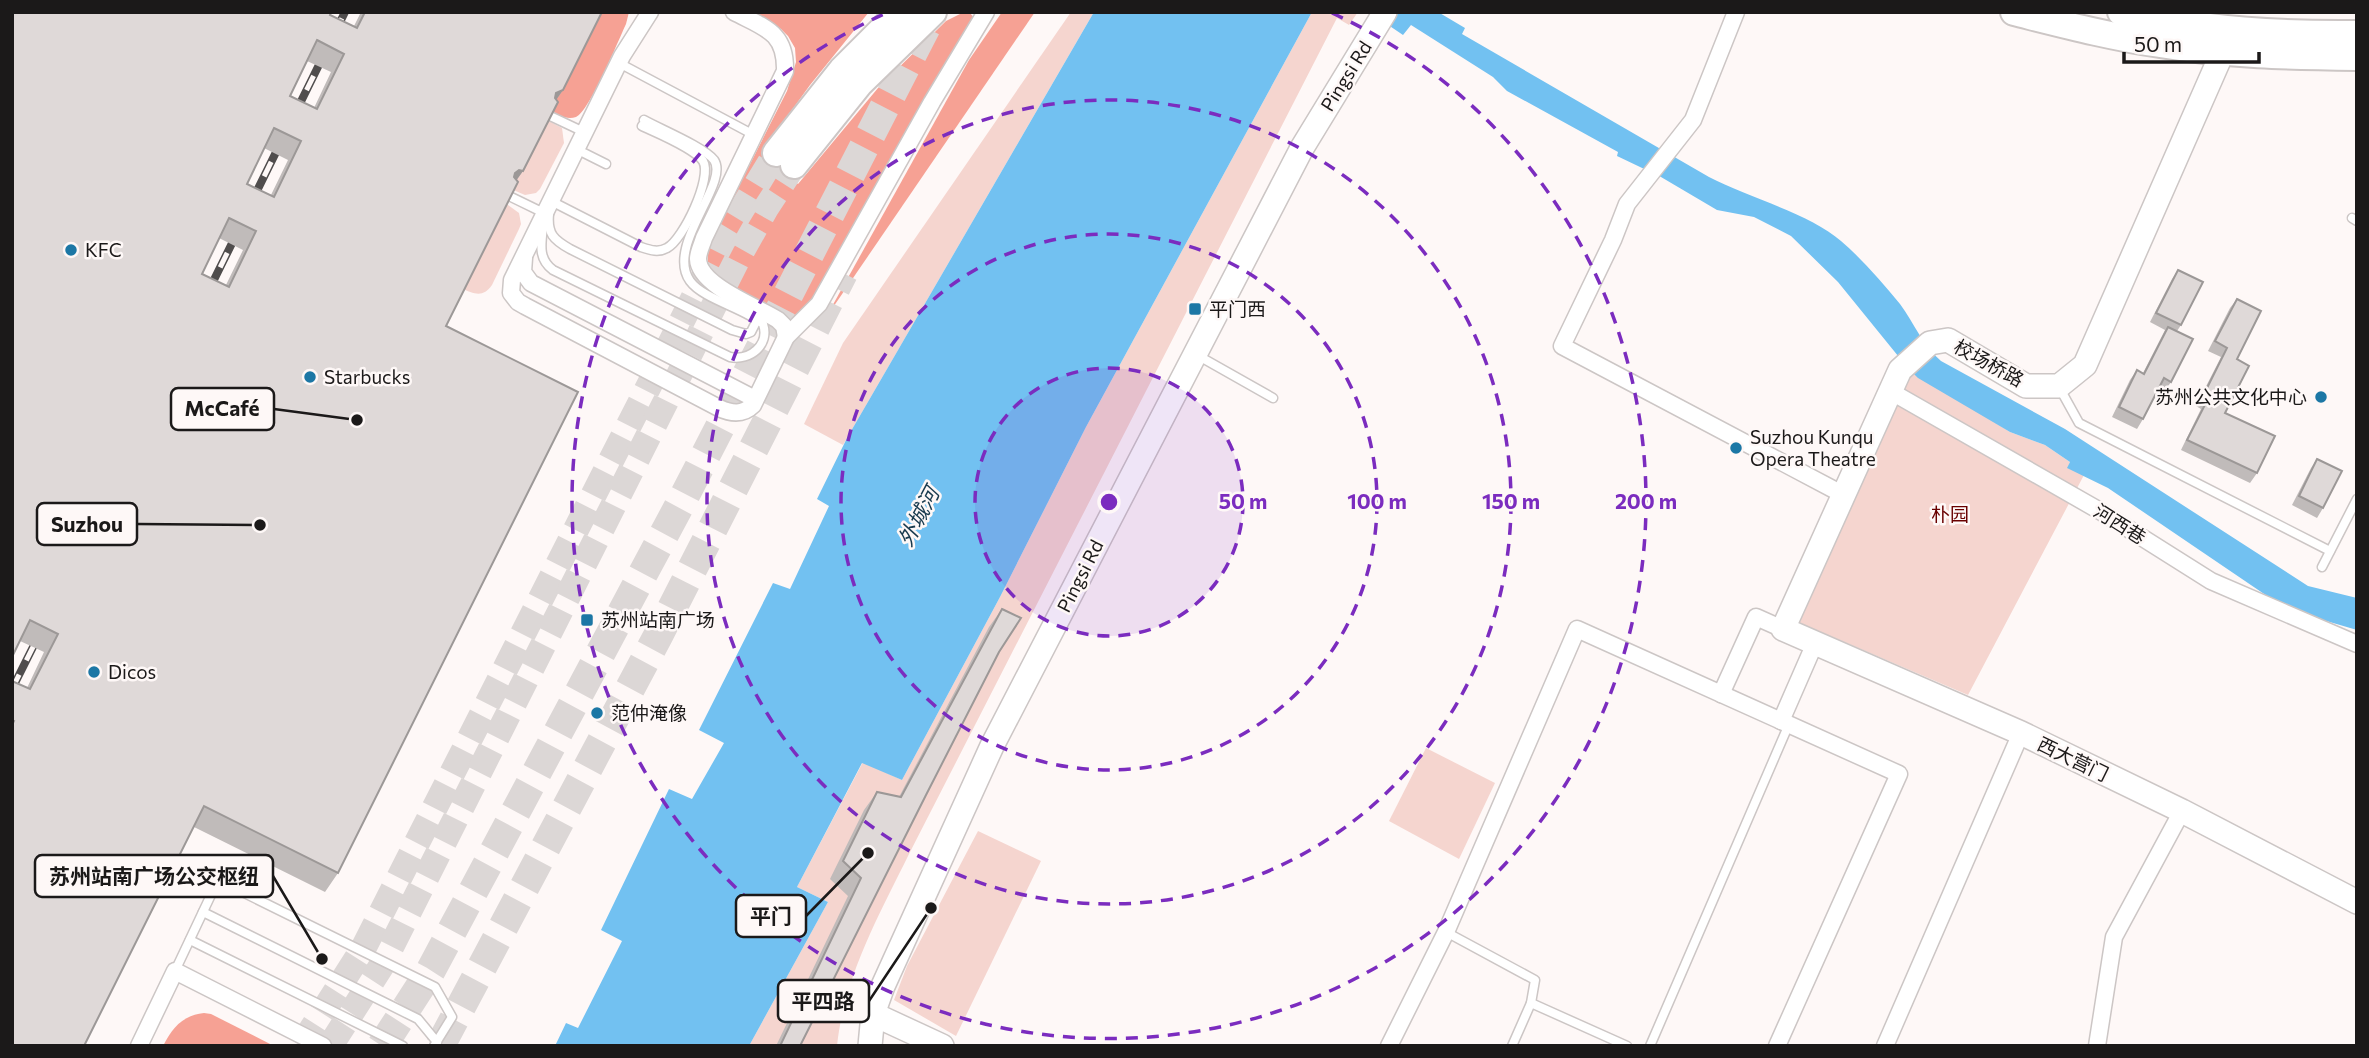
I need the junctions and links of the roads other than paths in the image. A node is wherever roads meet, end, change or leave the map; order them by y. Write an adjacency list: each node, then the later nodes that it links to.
1 (638, 12): 14 (street)
2 (650, 12): 14 (street)
3 (734, 12): 17 (street)
4 (900, 12): 5 (main road)
5 (933, 12)
6 (986, 12): 26 (street)
7 (1385, 12): 27 (street, Pingsi Rd)
8 (1736, 12): 32 (street)
9 (2014, 12): 12 (main road)
10 (2121, 12): 12 (main road)
11 (2357, 34): 12 (main road)
12 (2226, 41): 13 (main road); 29 (street)
13 (2357, 57)
14 (620, 60): 16 (street); 17 (lane)
15 (548, 115): 16 (lane)
16 (584, 132): 18 (street)
17 (754, 135): 23 (street)
18 (576, 149): 19 (lane); 21 (street)
19 (606, 164)
20 (507, 195): 21 (lane)
21 (548, 207): 22 (street); 24 (lane); 24 (lane); 25 (lane)
22 (524, 255): 31 (street); 31 (street)
23 (774, 317): 25 (lane); 26 (street)
24 (757, 320): 25 (lane)
25 (764, 337)
26 (786, 337): 31 (street)
27 (1195, 354): 30 (lane); 49 (street, Pingsi Rd)
28 (1895, 380): 29 (street, 校场桥路); 32 (street, 校场桥路); 38 (street, 河西巷)
29 (2059, 386): 34 (lane)
30 (1273, 398)
31 (755, 399)
32 (1844, 495): 36 (street, 校场桥路)
33 (2357, 499): 34 (lane)
34 (2330, 551): 35 (lane)
35 (2322, 567)
36 (1783, 629): 37 (street, 西大营门); 39 (street)
37 (1815, 643): 40 (street); 41 (street, 西大营门)
38 (2357, 644)
39 (1721, 694): 40 (street); 45 (street)
40 (1785, 722): 59 (lane); 60 (street)
41 (2021, 733): 42 (street, 西大营门); 61 (street)
42 (2182, 811): 43 (street, 西大营门); 62 (street)
43 (2357, 902)
44 (203, 912): 46 (lane); 50 (lane); 50 (lane)
45 (1446, 932): 48 (lane); 56 (street)
46 (190, 940): 47 (lane); 53 (lane)
47 (175, 971): 51 (street); 52 (street)
48 (1531, 1003): 57 (lane); 58 (lane)
49 (873, 1014): 54 (street, Pingsi Rd); 55 (street)
50 (436, 1044)
51 (139, 1046)
52 (323, 1046)
53 (403, 1046)
54 (870, 1046)
55 (942, 1046)
56 (1389, 1046)
57 (1512, 1046)
58 (1628, 1046)
59 (1650, 1046)
60 (1777, 1046)
61 (1885, 1046)
62 (2097, 1046)

